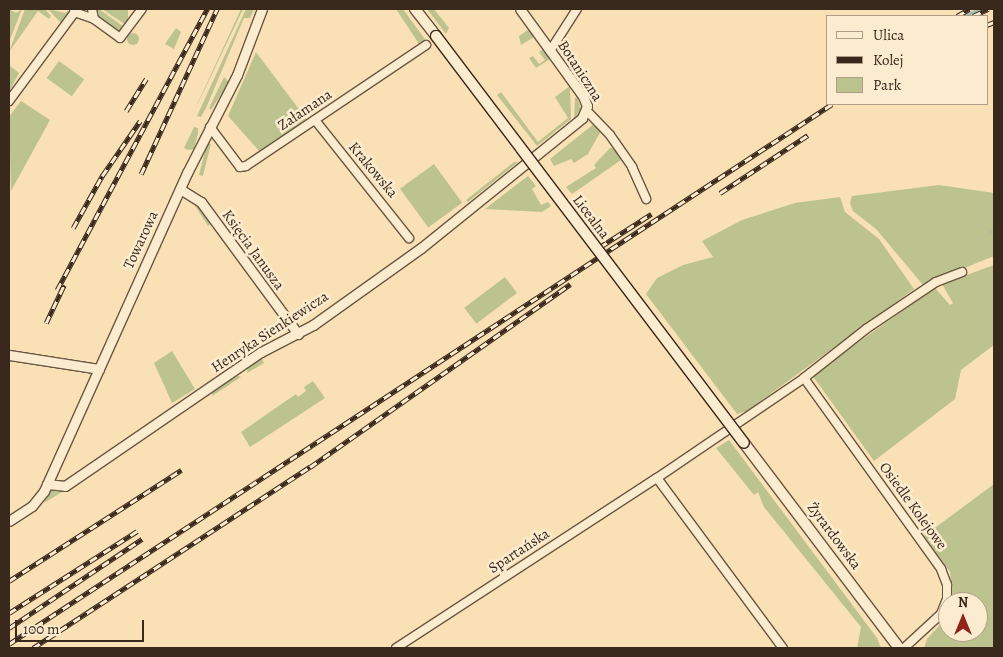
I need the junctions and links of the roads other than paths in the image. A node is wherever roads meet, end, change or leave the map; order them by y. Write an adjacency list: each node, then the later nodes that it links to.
1 (92, 9): 8 (street)
2 (142, 9): 8 (street)
3 (262, 9): 15 (street, Towarowa)
4 (415, 9): 9 (main road, Licealna)
5 (520, 9): 11 (street, Botaniczna)
6 (577, 9): 11 (street)
7 (76, 10): 8 (street); 12 (street)
8 (94, 19)
9 (437, 41): 16 (street, Licealna); 25 (main road, Licealna, bridge)
10 (426, 45): 14 (street, Załamana)
11 (550, 51): 13 (street, Botaniczna)
12 (9, 101)
13 (587, 111): 16 (street, Henryka Sienkiewicza); 18 (street, Botaniczna)
14 (315, 120): 15 (street, Załamana); 19 (street, Krakowska)
15 (210, 127): 17 (street, Towarowa)
16 (527, 164): 21 (street, Henryka Sienkiewicza)
17 (180, 189): 21 (street, Księcia Janusza); 23 (street, Towarowa)
18 (646, 199)
19 (408, 238)
20 (962, 272): 24 (street)
21 (298, 334): 27 (street, Henryka Sienkiewicza)
22 (9, 355): 23 (street)
23 (99, 369): 27 (street, Towarowa)
24 (804, 378): 26 (street, Spartańska); 32 (street, Osiedle Kolejowe)
25 (744, 443): 31 (main road, Żyrardowska)
26 (657, 478): 29 (street, Spartańska); 30 (street)
27 (48, 484): 28 (street)
28 (9, 521)
29 (396, 648)
30 (783, 648)
31 (899, 648)
32 (904, 648)

